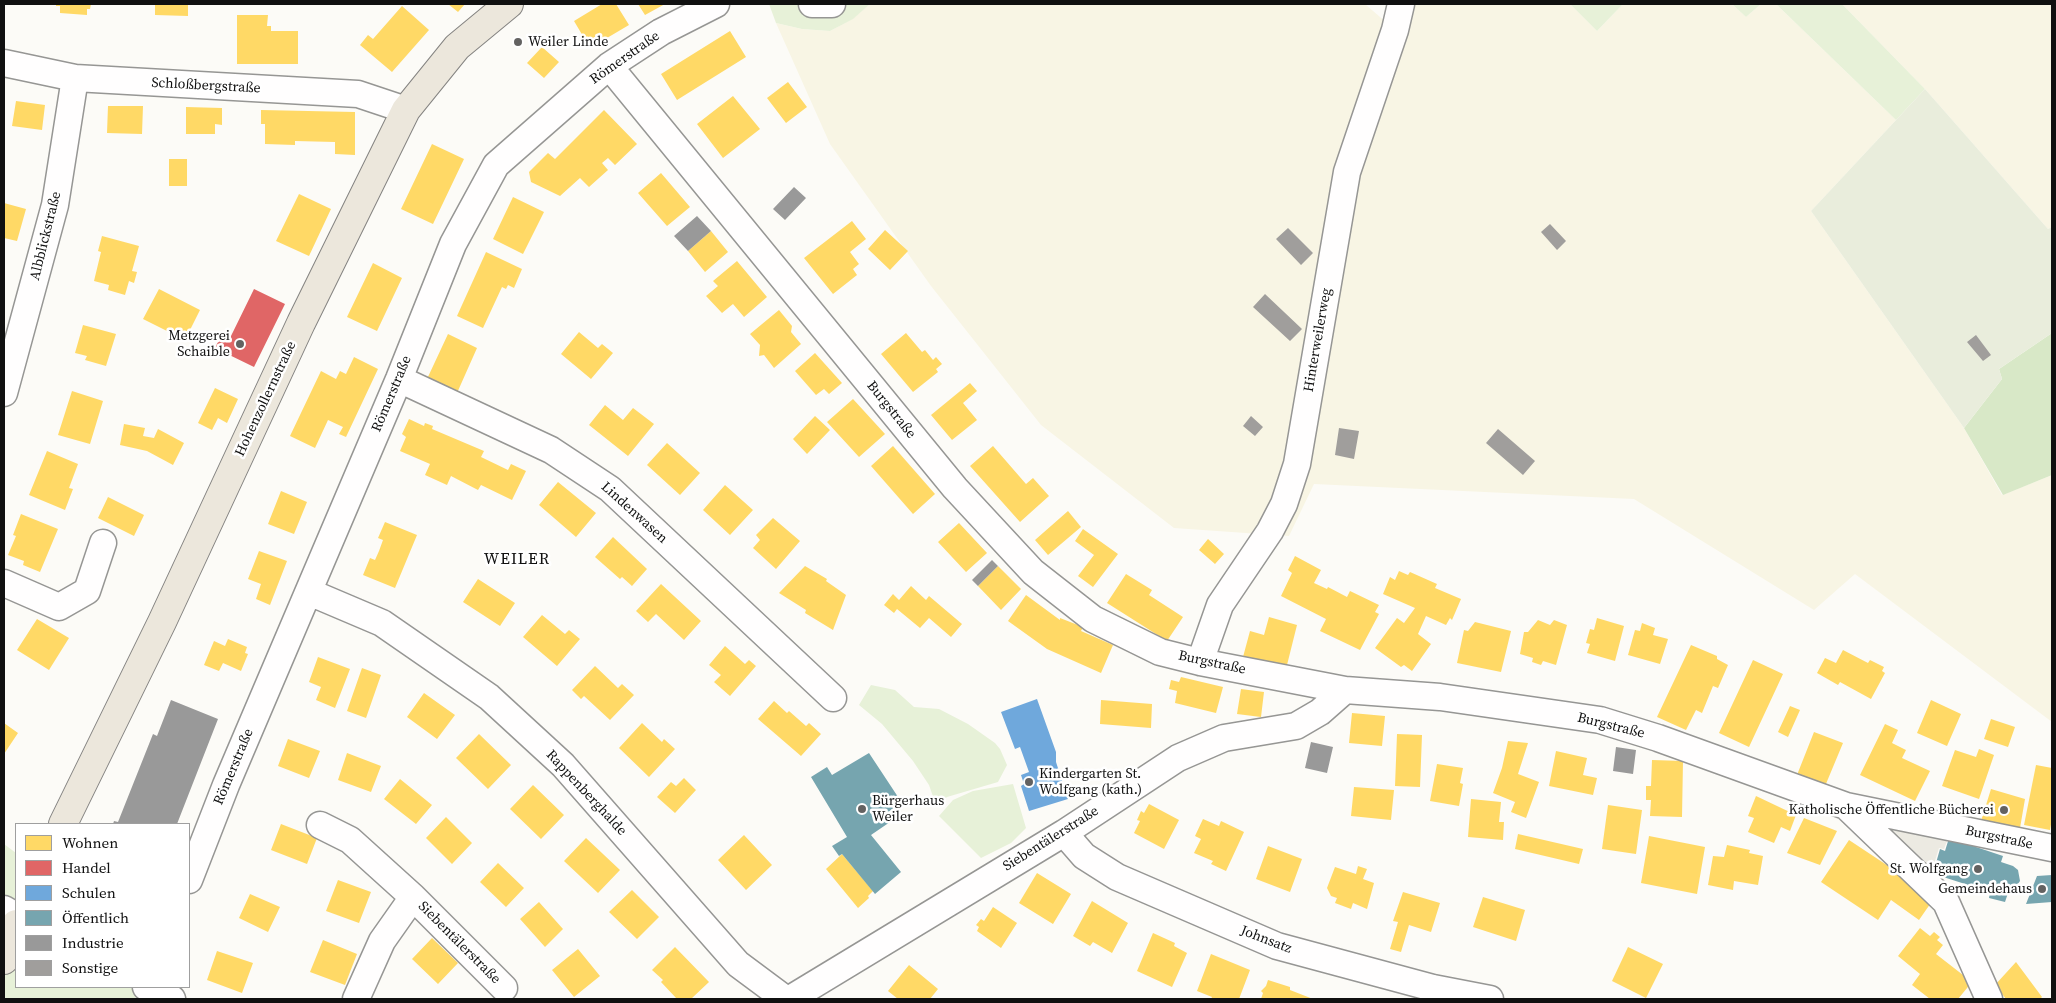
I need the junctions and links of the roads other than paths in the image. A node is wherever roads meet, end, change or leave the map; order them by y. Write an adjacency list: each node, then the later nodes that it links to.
1 (510, 4): 9 (main road, Hohenzollernstraße)
2 (716, 4): 7 (street, Römerstraße)
3 (812, 4): 4 (street)
4 (832, 4)
5 (1401, 4): 15 (street, Hinterweilerweg)
6 (4, 63): 8 (street, Schloßbergstraße)
7 (609, 66): 10 (street, Römerstraße); 15 (street, Burgstraße)
8 (75, 78): 9 (street, Schloßbergstraße); 11 (street, Albblickstraße)
9 (406, 110): 19 (main road, Hohenzollernstraße)
10 (399, 379): 14 (street, Römerstraße); 17 (street, Lindenwasen)
11 (4, 393)
12 (103, 543): 13 (street)
13 (4, 583)
14 (309, 592): 23 (street, Römerstraße); 33 (street, Rappenberghalde)
15 (1200, 662): 16 (street, Burgstraße)
16 (1345, 690): 18 (street, Burgstraße); 21 (street, Siebentälerstraße)
17 (833, 698)
18 (1846, 806): 22 (street, Burgstraße); 36 (street)
19 (63, 823)
20 (320, 825): 24 (street, Siebentälerstraße)
21 (1064, 833): 34 (street, Siebentälerstraße); 35 (street, Johnsatz)
22 (2052, 848)
23 (190, 877)
24 (413, 897): 30 (street, Siebentälerstraße); 32 (street, Siebentälerstraße)
25 (4, 909): 26 (street)
26 (15, 915)
27 (15, 927): 28 (main road)
28 (4, 959)
29 (148, 988): 31 (street)
30 (504, 988)
31 (172, 999)
32 (356, 999)
33 (785, 999)
34 (790, 999)
35 (1490, 999)
36 (1989, 999)

